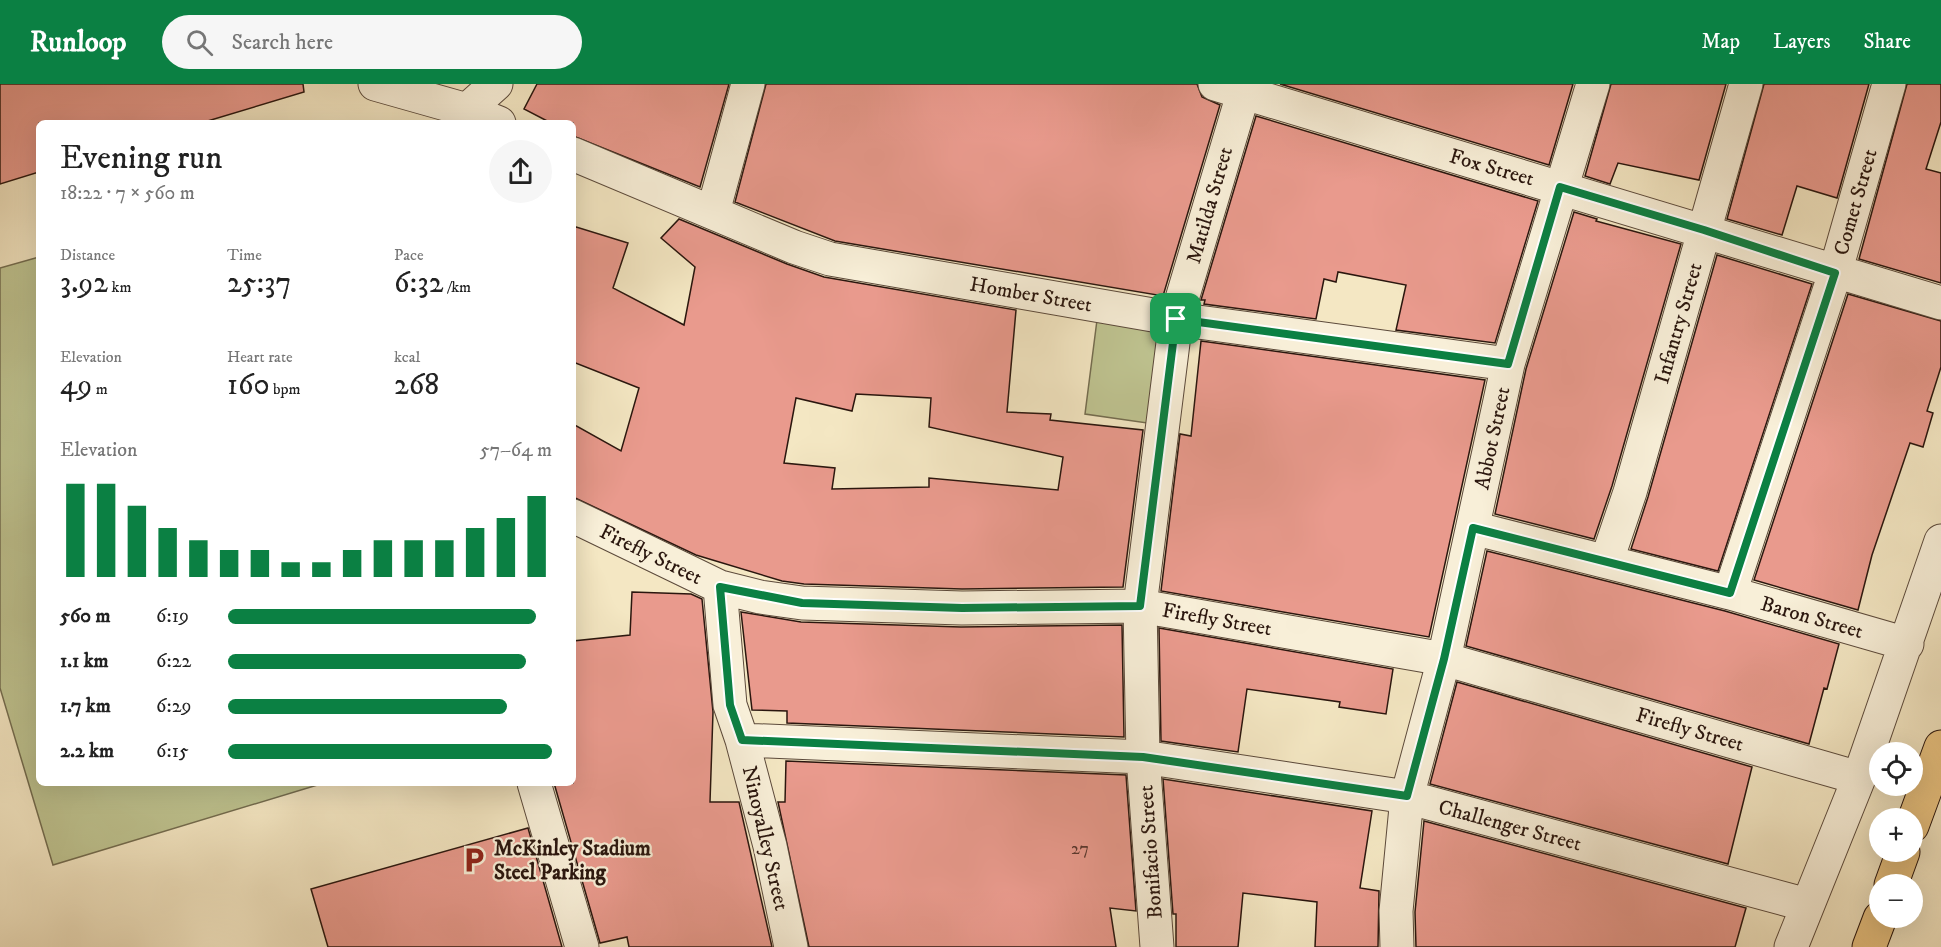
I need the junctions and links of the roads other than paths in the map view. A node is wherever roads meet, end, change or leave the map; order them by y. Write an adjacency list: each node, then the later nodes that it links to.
1 (375, 84): 8 (street)
2 (496, 84): 8 (street)
3 (748, 84): 12 (street)
4 (1593, 84): 11 (street, Abbot Street)
5 (1746, 84): 13 (street, Infantry Street)
6 (1889, 84): 14 (street, Comet Street)
7 (1234, 87): 11 (street, Fox Street); 16 (street, Matilda Street)
8 (467, 110): 9 (street)
9 (492, 120)
10 (576, 155): 12 (street, Homber Street)
11 (1560, 187): 13 (street, Fox Street); 17 (street, Abbot Street)
12 (713, 212): 16 (street, Homber Street)
13 (1704, 230): 14 (street, Fox Street); 21 (street, Infantry Street)
14 (1835, 273): 15 (street, Fox Street); 23 (street, Comet Street)
15 (1941, 303)
16 (1176, 319): 17 (street, Homber Street); 24 (street, Matilda Street)
17 (1508, 364): 19 (street, Abbot Street)
18 (576, 517): 22 (street, Firefly Street)
19 (1473, 528): 21 (street, Baron Street); 26 (street, Abbot Street)
20 (1941, 541): 25 (street)
21 (1607, 560): 23 (street, Baron Street)
22 (720, 587): 24 (street, Firefly Street); 27 (street, Ninoyalley Street)
23 (1730, 593): 25 (street, Baron Street)
24 (1140, 606): 26 (street, Firefly Street); 29 (street, Matilda Street)
25 (1907, 644): 30 (street)
26 (1444, 659): 30 (street, Firefly Street); 32 (street, Abbot Street)
27 (742, 740): 29 (street, Challenger Street); 37 (street, Ninoyalley Street)
28 (1941, 747): 33 (main road)
29 (1143, 757): 32 (street, Challenger Street); 38 (street, Bonifacio Street)
30 (1859, 778): 34 (street)
31 (535, 786): 36 (street)
32 (1407, 796): 34 (street, Challenger Street); 39 (street, Abbot Street)
33 (1919, 808)
34 (1807, 905): 40 (street)
35 (1876, 928): 41 (main road)
36 (582, 947)
37 (791, 947)
38 (1157, 947)
39 (1397, 947)
40 (1791, 947)
41 (1869, 947)

